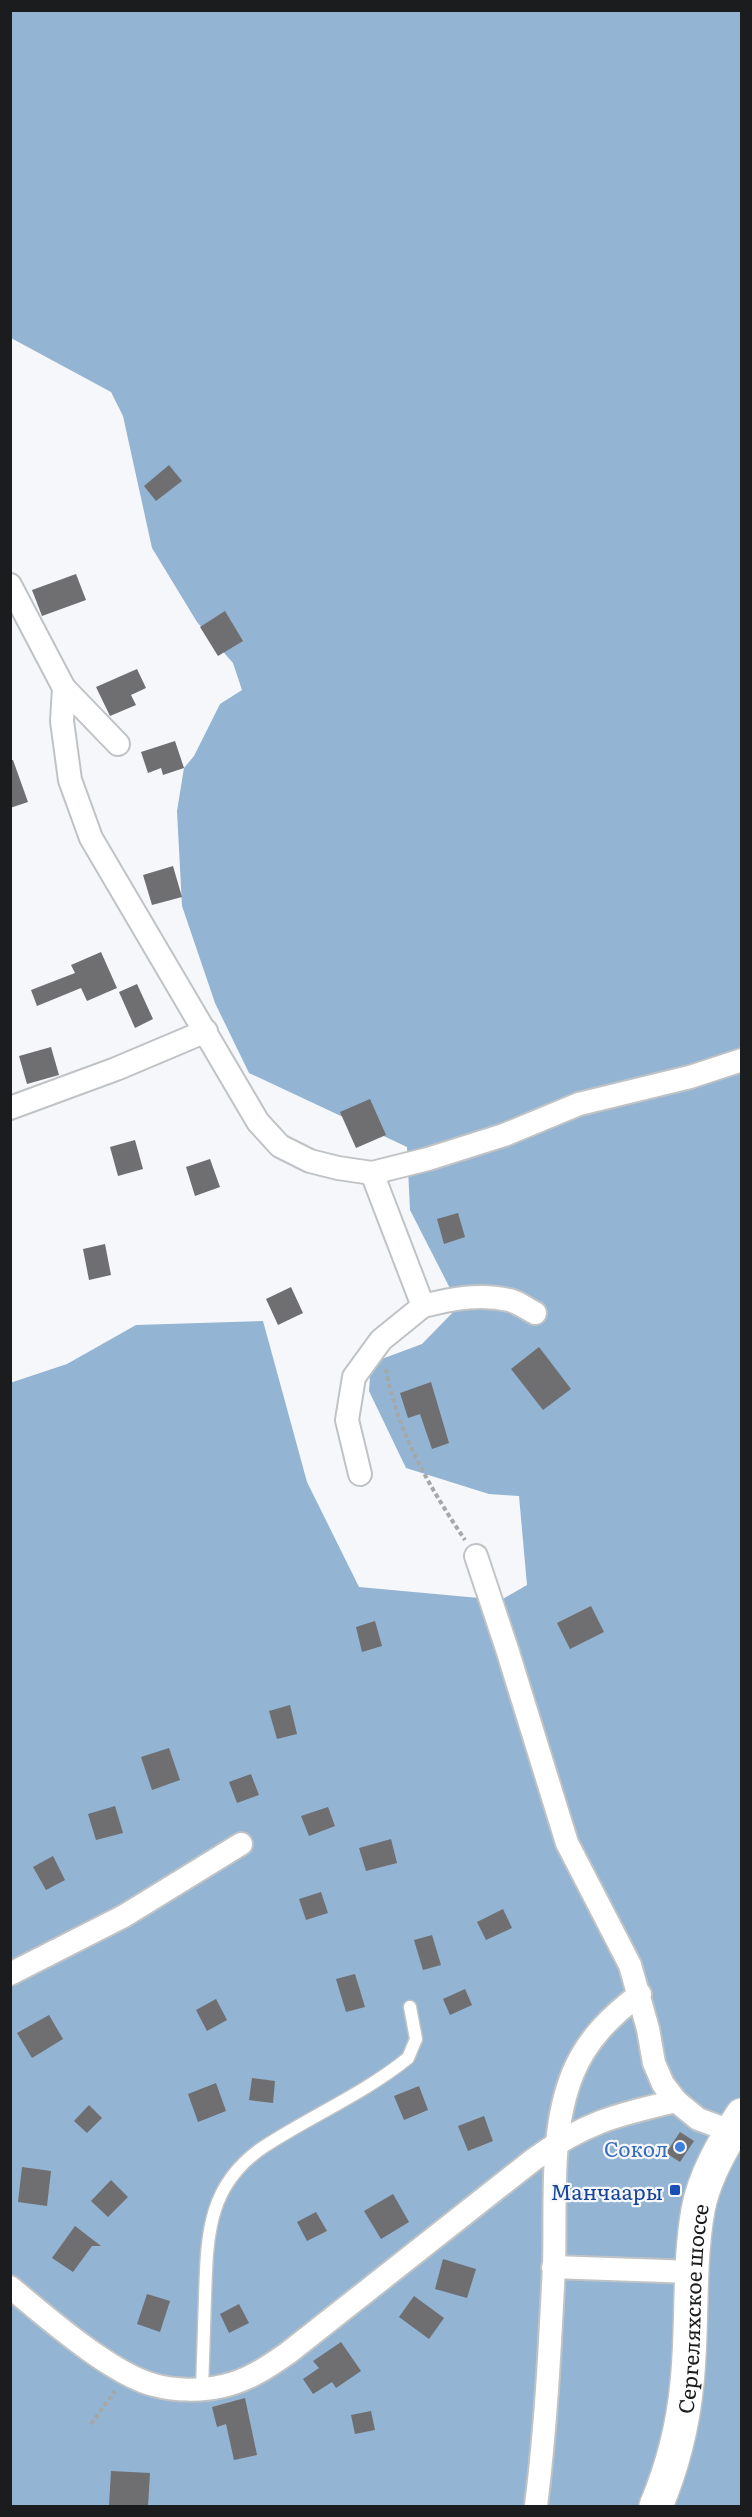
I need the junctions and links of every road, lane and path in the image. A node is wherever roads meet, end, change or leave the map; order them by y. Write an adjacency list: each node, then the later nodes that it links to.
1 (10, 585): 2 (street)
2 (20, 626): 3 (street)
3 (64, 688): 4 (street); 5 (street)
4 (118, 744)
5 (206, 1031): 7 (street); 8 (street)
6 (741, 1060): 8 (street)
7 (10, 1108)
8 (372, 1173): 9 (street)
9 (423, 1306): 10 (street); 11 (street)
10 (535, 1313)
11 (381, 1340): 12 (street); 13 (path)
12 (360, 1474)
13 (476, 1556): 16 (street)
14 (241, 1844): 15 (street)
15 (10, 1974)
16 (640, 1994): 18 (street); 20 (street)
17 (410, 2007): 25 (lane)
18 (676, 2101): 19 (street); 20 (street)
19 (736, 2123): 22 (main road, Сергеляхское шоссе)
20 (558, 2142): 21 (street); 25 (street)
21 (554, 2267): 22 (street); 27 (street)
22 (692, 2272): 28 (main road, Сергеляхское шоссе)
23 (14, 2292): 24 (street)
24 (126, 2374): 25 (street); 26 (path)
25 (202, 2389)
26 (91, 2424)
27 (536, 2506)
28 (656, 2506)

